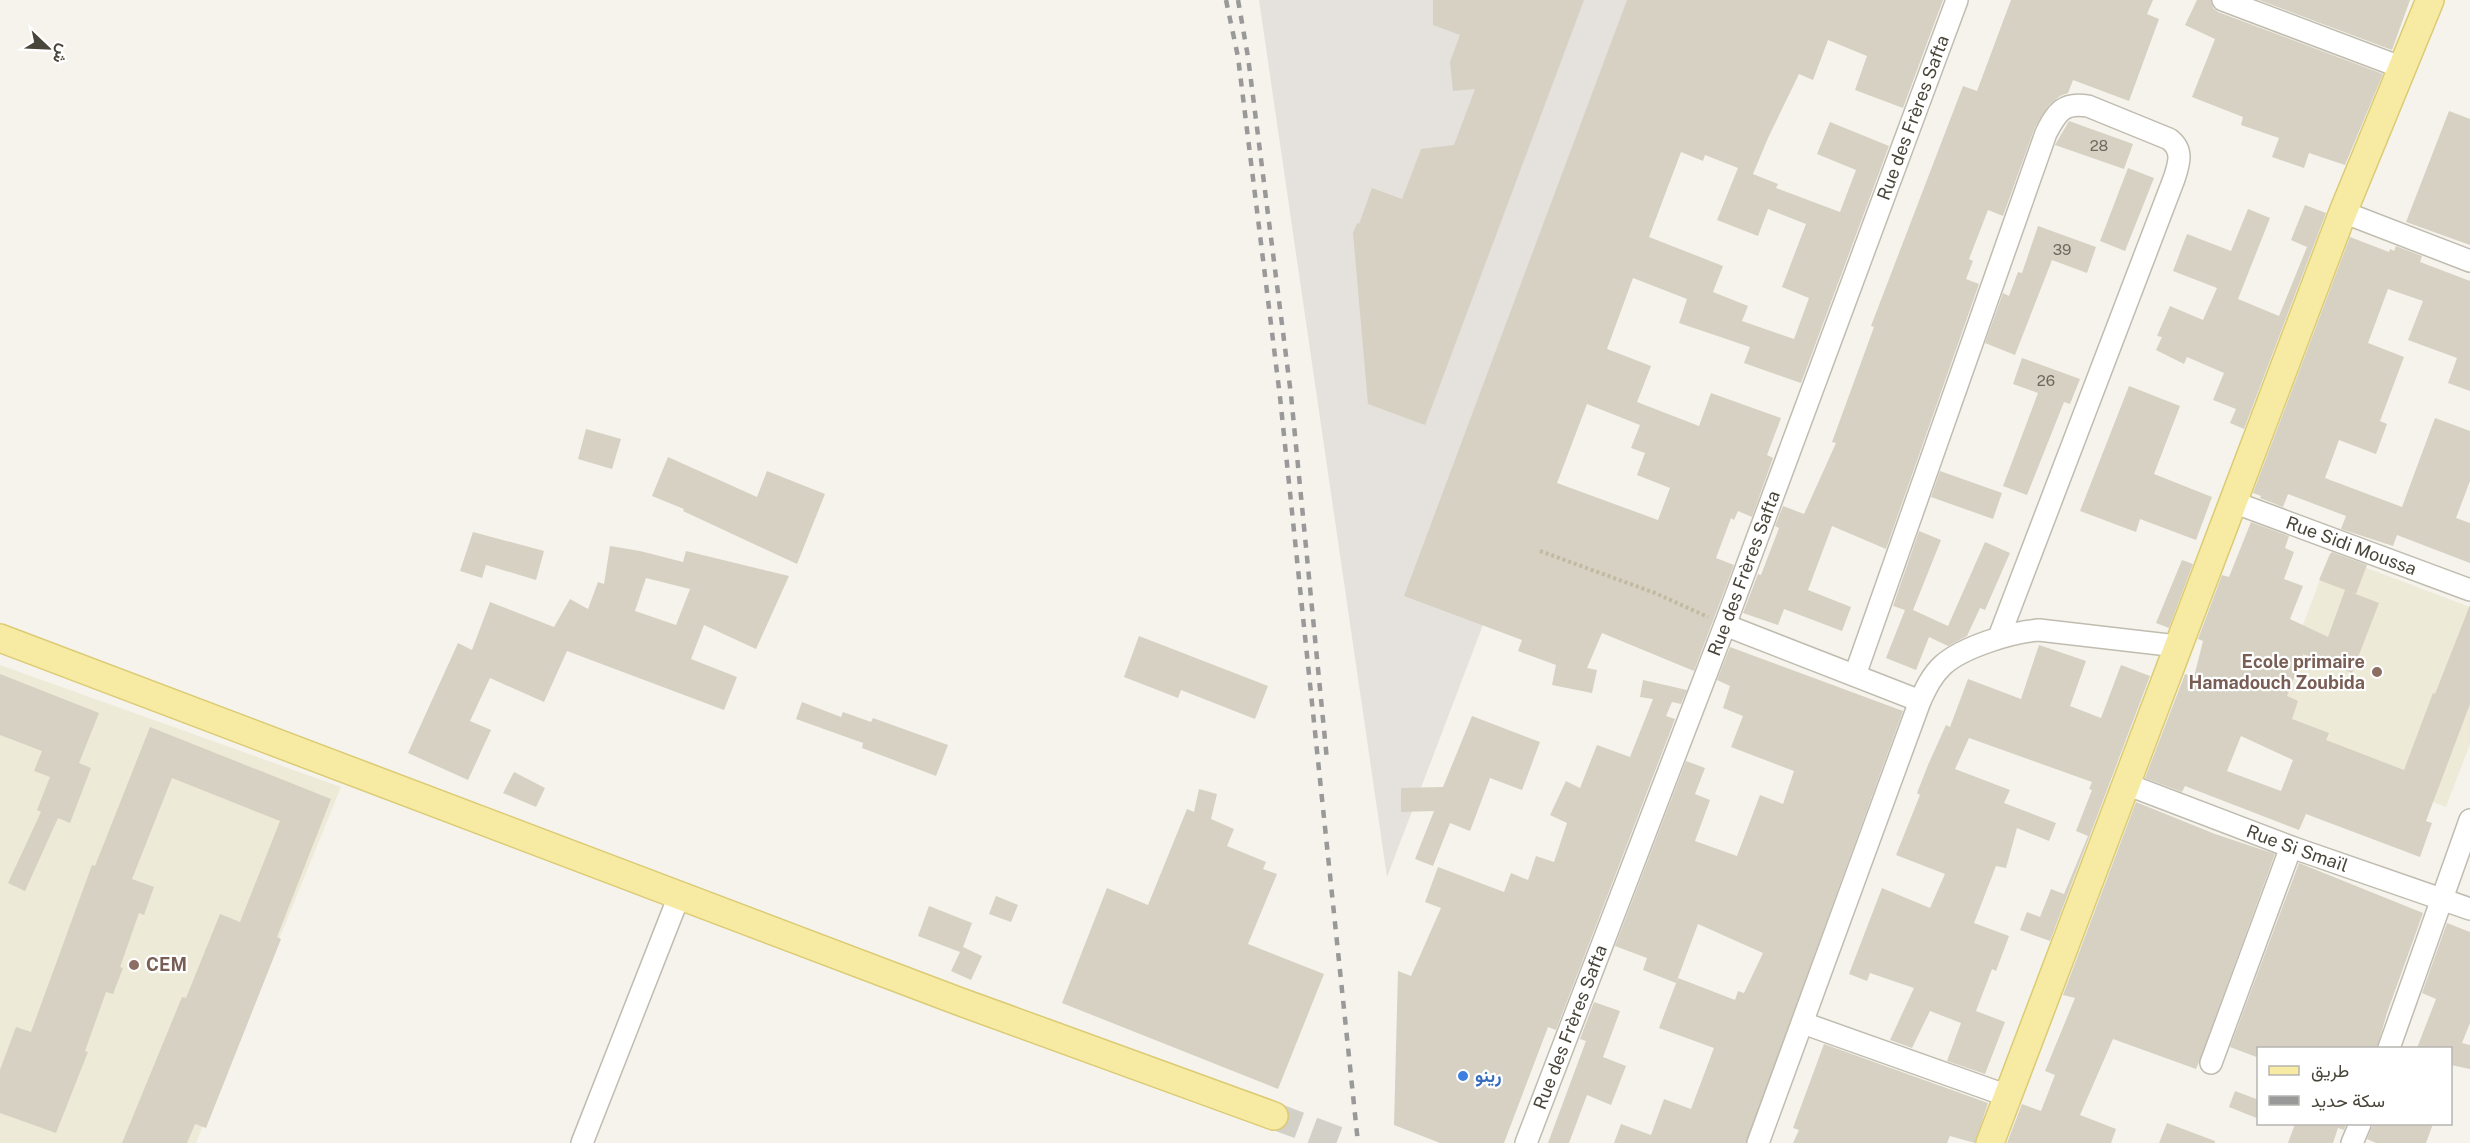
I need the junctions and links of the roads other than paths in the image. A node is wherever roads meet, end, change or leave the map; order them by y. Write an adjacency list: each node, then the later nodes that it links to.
1 (1957, 0): 9 (street, Rue des Frères Safta)
2 (2223, 0): 4 (street)
3 (2430, 0): 4 (main road)
4 (2403, 68): 5 (main road)
5 (2343, 212): 6 (street); 7 (main road)
6 (2470, 261)
7 (2233, 502): 8 (street, Rue Sidi Moussa); 12 (main road)
8 (2470, 590)
9 (1725, 625): 13 (street); 28 (street, Rue des Frères Safta)
10 (1999, 637): 12 (street); 13 (street); 14 (street)
11 (0, 638): 18 (main road)
12 (2177, 646): 15 (main road)
13 (1855, 675): 14 (street)
14 (1920, 701): 21 (street)
15 (2126, 784): 17 (street, Rue Si Smaïl); 24 (main road)
16 (2470, 820): 19 (street)
17 (2291, 847): 19 (street, Rue Si Smaïl); 23 (street)
18 (679, 896): 25 (main road); 27 (street)
19 (2443, 898): 20 (street, Rue Si Smaïl); 22 (street)
20 (2470, 909)
21 (1803, 1023): 24 (street); 29 (street)
22 (2389, 1047)
23 (2211, 1063)
24 (2008, 1096): 30 (main road)
25 (1274, 1116)
26 (2360, 1125): 31 (street)
27 (582, 1143)
28 (1526, 1143)
29 (1758, 1143)
30 (1990, 1143)
31 (2352, 1143)

